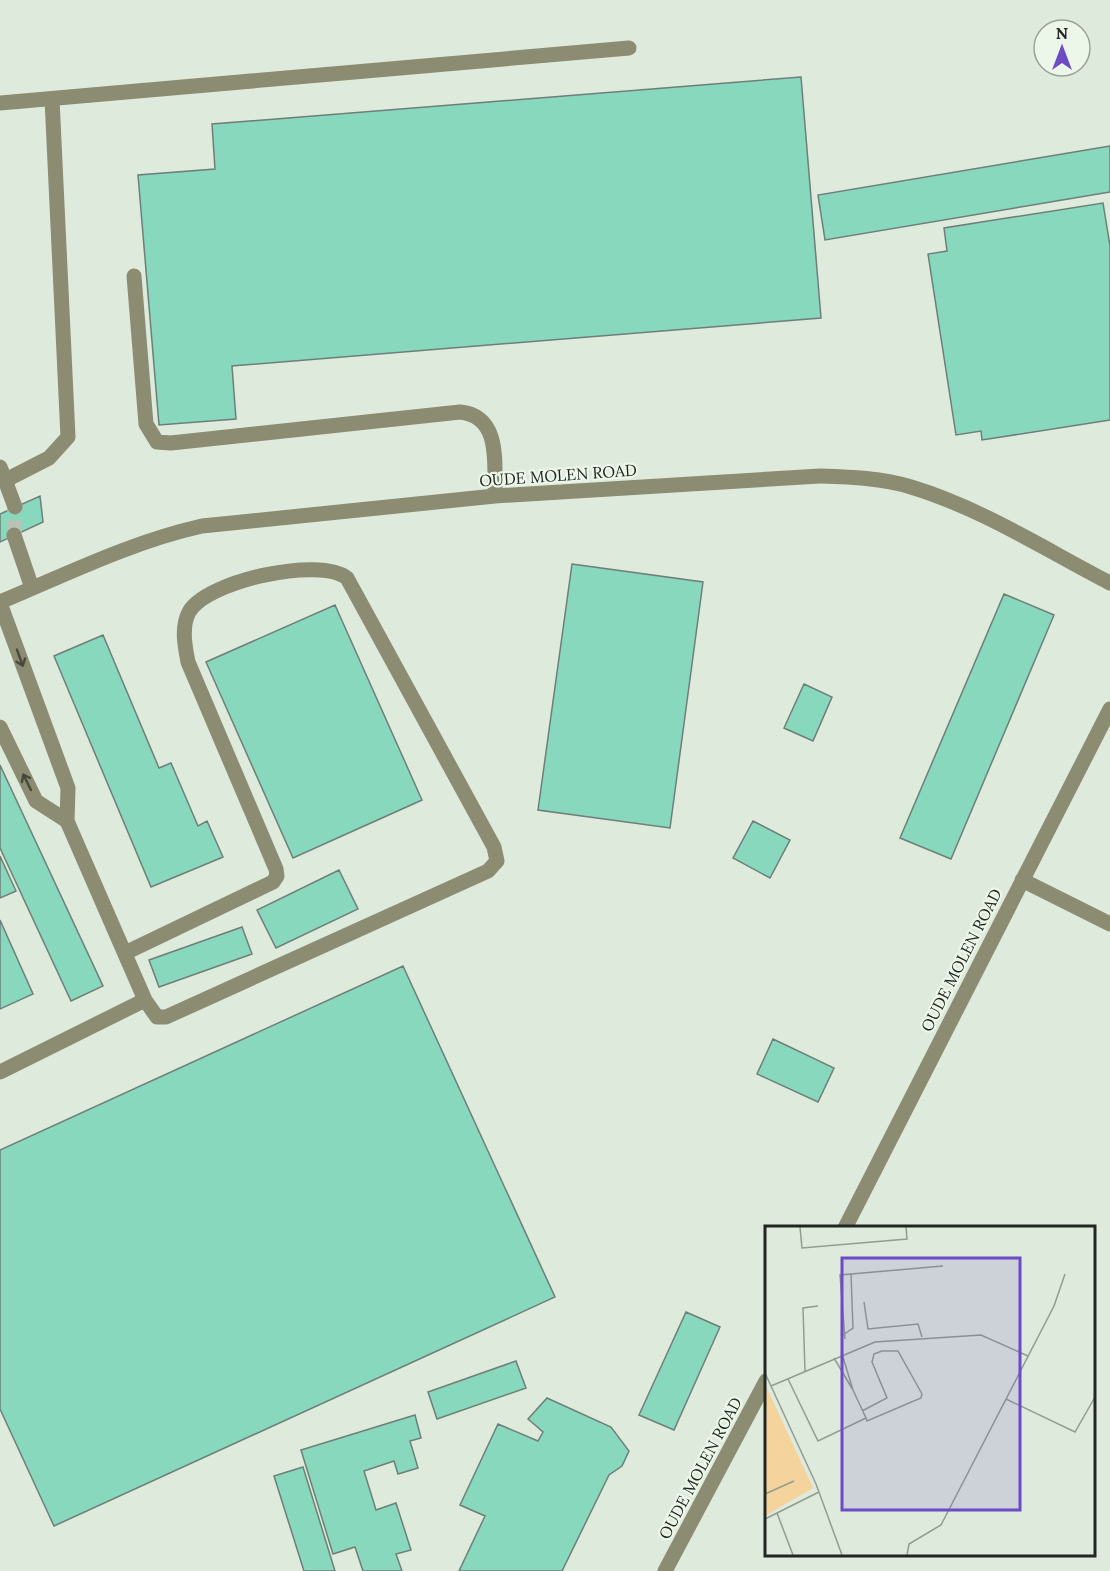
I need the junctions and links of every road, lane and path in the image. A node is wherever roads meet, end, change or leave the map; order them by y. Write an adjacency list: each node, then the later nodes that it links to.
1 (629, 48): 2 (street)
2 (52, 99): 3 (street); 5 (street)
3 (0, 103)
4 (134, 276): 6 (street)
5 (3, 473): 7 (street)
6 (495, 496): 9 (street, OUDE MOLEN ROAD); 10 (street, OUDE MOLEN ROAD)
7 (15, 507)
8 (14, 536): 10 (street)
9 (1110, 583)
10 (32, 588): 11 (street, OUDE MOLEN ROAD)
11 (0, 603): 14 (street, one-way to 14)
12 (1110, 709): 15 (street, OUDE MOLEN ROAD)
13 (0, 727): 14 (street, one-way to 13)
14 (67, 821): 17 (street)
15 (1022, 880): 16 (street); 20 (street, OUDE MOLEN ROAD)
16 (1110, 924)
17 (125, 952): 18 (street); 18 (street)
18 (145, 1000): 19 (street)
19 (0, 1072)
20 (846, 1226)
21 (765, 1383): 22 (street, OUDE MOLEN ROAD)
22 (665, 1571)

